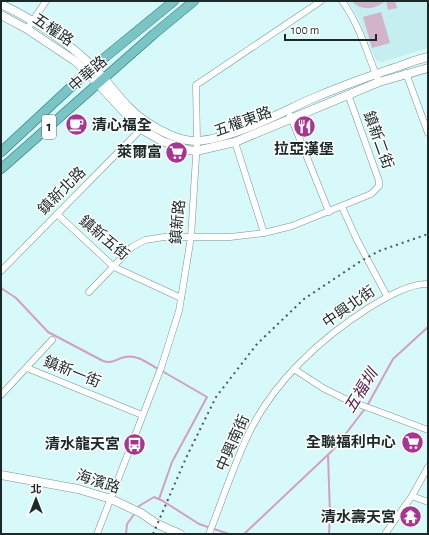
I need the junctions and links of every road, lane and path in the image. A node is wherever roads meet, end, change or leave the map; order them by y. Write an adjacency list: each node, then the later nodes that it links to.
1 (46, 1): 8 (street)
2 (174, 1): 11 (main road, 中華路 / 1)
3 (194, 1): 14 (main road, 中華路 / 1)
4 (321, 1): 20 (street, 鎮新路)
5 (342, 1): 13 (street)
6 (1, 4): 8 (street, 五權路)
7 (1, 15): 8 (street, 五權路)
8 (30, 25): 11 (street, 五權路)
9 (428, 57): 13 (street, 五權東路)
10 (428, 68): 12 (street, 五權東路)
11 (90, 69): 14 (street, 五權東路); 23 (main road, 中華路 / 1)
12 (406, 73): 13 (street, 五權東路); 19 (street)
13 (377, 78): 15 (street, 五權東路); 16 (street, 五權東路)
14 (101, 81): 18 (street, 五權東路); 20 (street, 五權東路); 24 (main road, 中華路 / 1)
15 (348, 94): 17 (street, 五權東路); 25 (street, 鎮新二街)
16 (288, 110): 17 (street); 20 (street, 五權東路)
17 (291, 118): 21 (street, 五權東路); 26 (street)
18 (141, 129): 22 (street, 五權東路); 27 (street, 鎮新北路)
19 (428, 133)
20 (197, 141): 22 (street, 鎮新路)
21 (235, 142): 22 (street, 五權東路); 28 (street)
22 (196, 151): 29 (street, 鎮新路)
23 (1, 152)
24 (1, 169)
25 (342, 207): 26 (street, 鎮新二街); 34 (street)
26 (329, 212): 28 (street, 鎮新二街)
27 (57, 214): 30 (street, 鎮新五街); 31 (street, 鎮新北路)
28 (264, 233): 29 (street, 鎮新二街)
29 (191, 237): 30 (street, 鎮新二街); 35 (street, 鎮新路)
30 (114, 267): 33 (street, 鎮新二街); 35 (street, 鎮新五街)
31 (1, 271)
32 (428, 284): 34 (street, 中興北街)
33 (88, 292)
34 (388, 296): 38 (street, 中興北街)
35 (181, 298): 40 (street, 鎮新路)
36 (52, 340): 37 (street)
37 (27, 368): 39 (street, 鎮新一街); 40 (street, 鎮新一街)
38 (294, 369): 41 (street); 49 (street, 中興南街)
39 (1, 395)
40 (142, 414): 45 (street, 鎮新路)
41 (428, 430)
42 (428, 467): 44 (street)
43 (1, 475): 45 (street, 海濱路)
44 (412, 496): 46 (street); 50 (street)
45 (111, 499): 47 (street, 鎮新路); 48 (street, 海濱路)
46 (428, 502)
47 (97, 534)
48 (180, 534)
49 (209, 534)
50 (385, 534)

